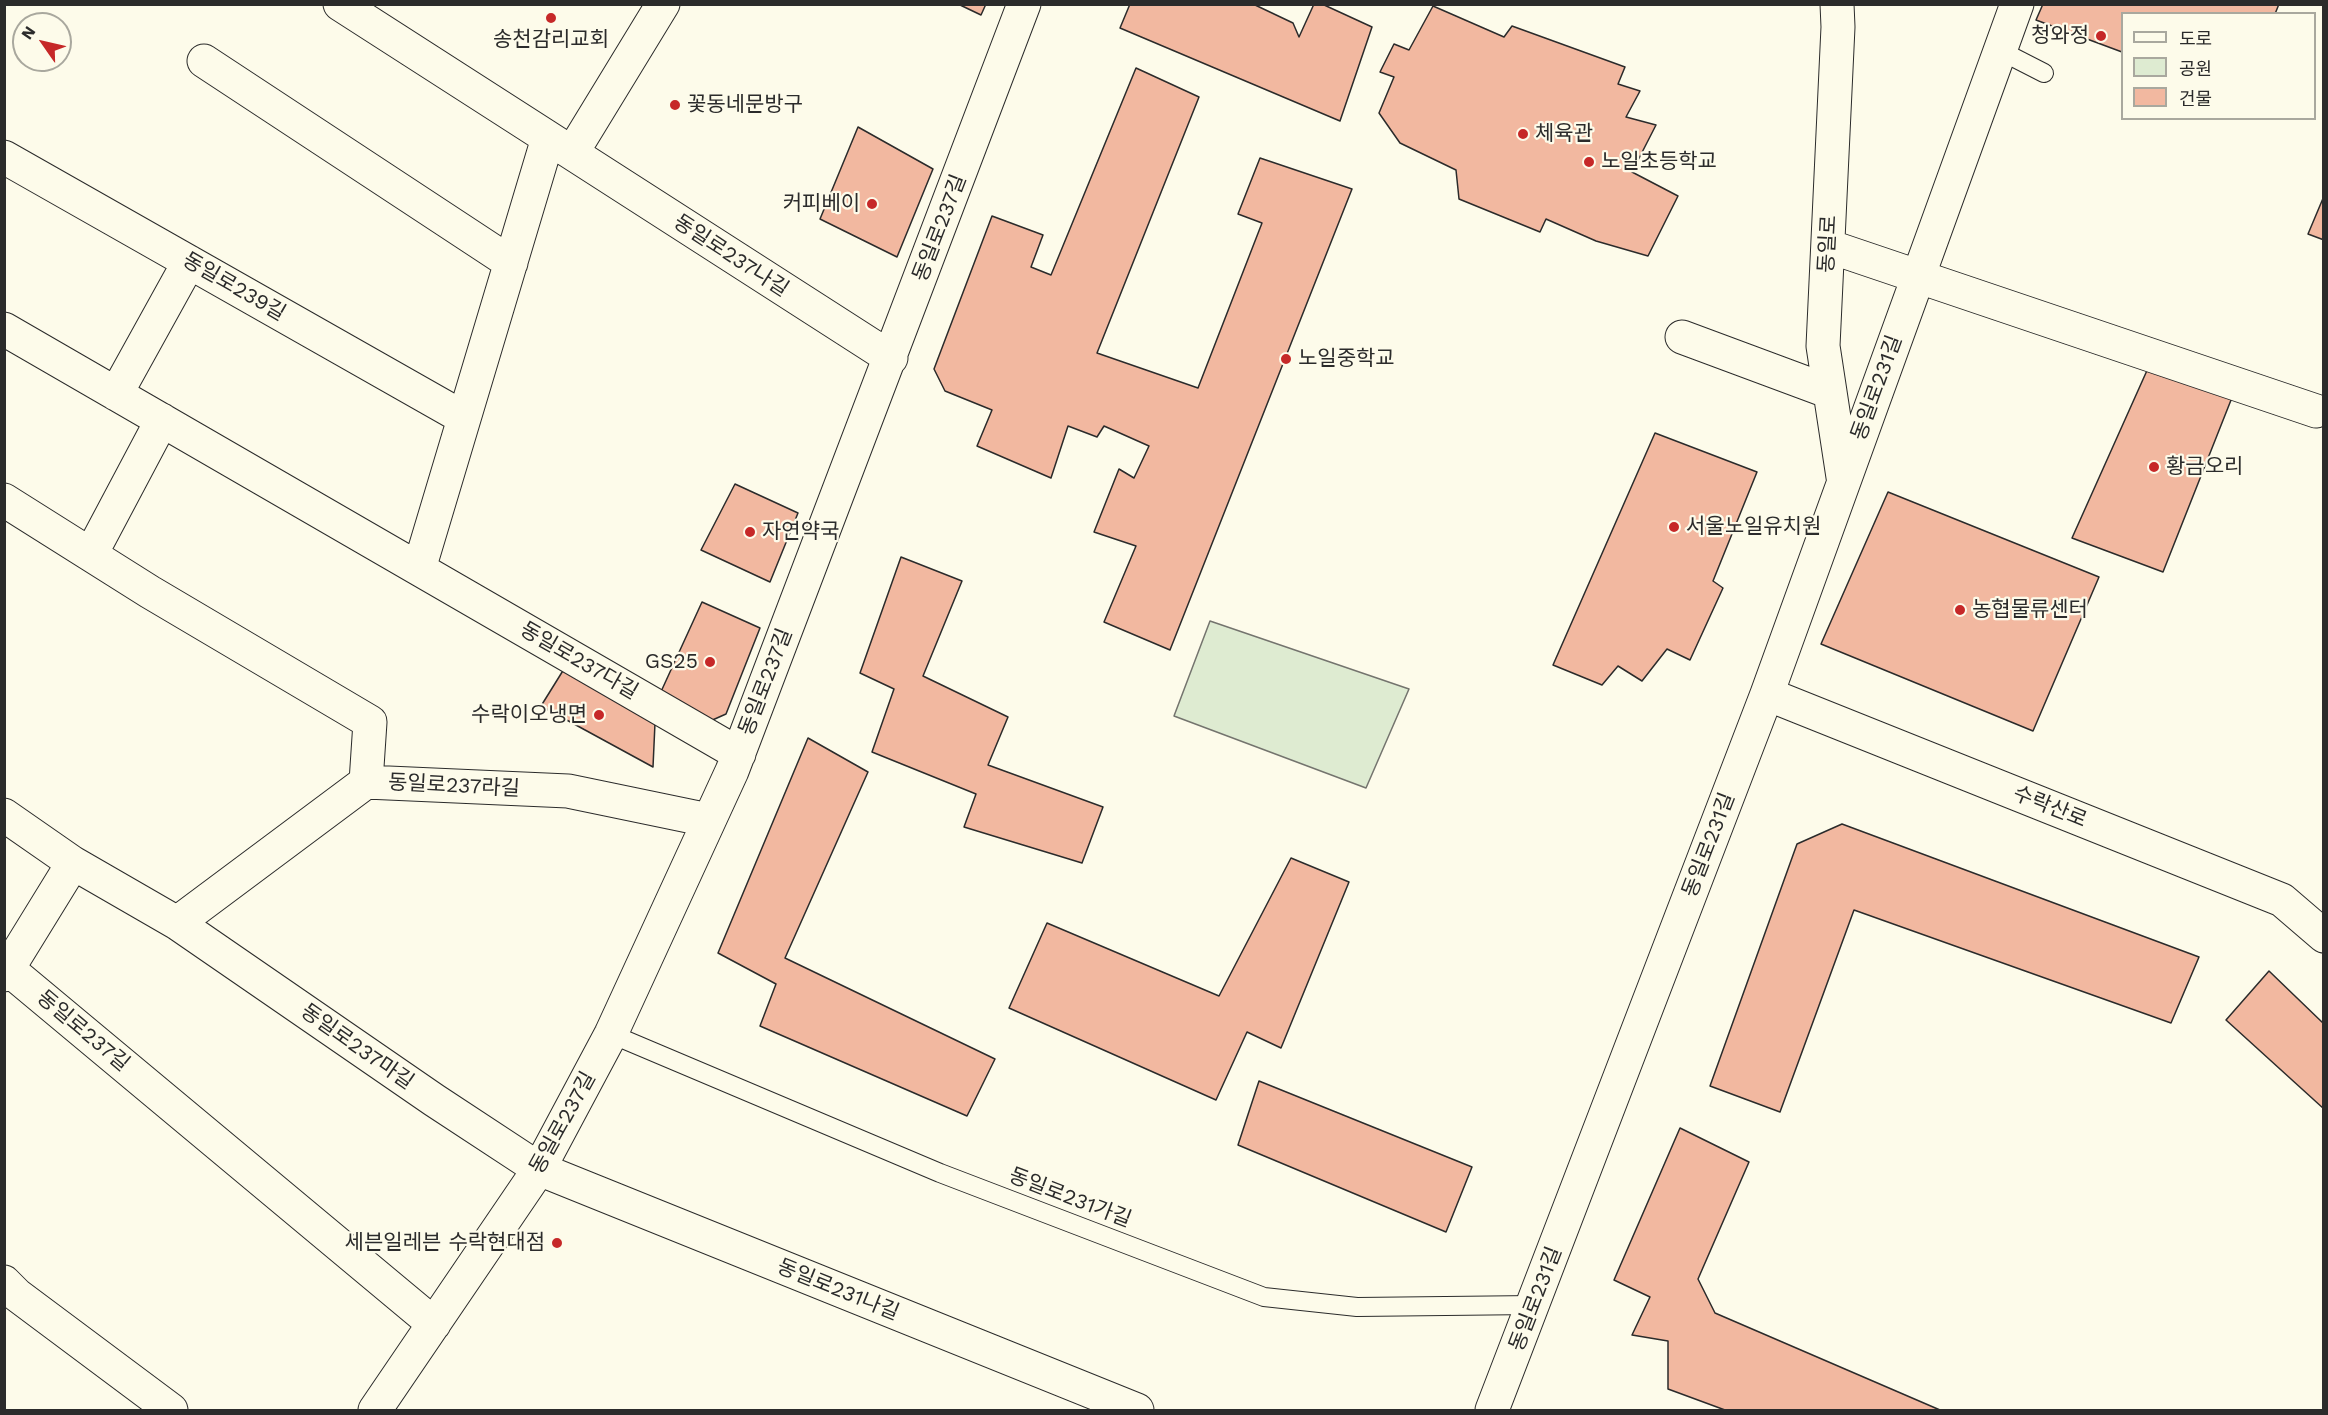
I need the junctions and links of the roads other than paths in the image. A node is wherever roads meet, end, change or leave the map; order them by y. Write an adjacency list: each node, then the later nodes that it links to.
1 (340, 4): 9 (street, 동일로237나길)
2 (663, 4): 9 (street)
3 (1024, 4): 17 (street, 동일로237길)
4 (1837, 4): 11 (street, 동일로)
5 (2017, 4): 6 (street, 동일로231길)
6 (2001, 51): 8 (lane); 14 (street, 동일로231길)
7 (204, 61): 13 (street)
8 (2044, 73)
9 (560, 146): 13 (street); 17 (street, 동일로237나길)
10 (4, 157): 12 (street, 동일로239길)
11 (1828, 246): 14 (street); 18 (street, 동일로)
12 (189, 262): 19 (street); 21 (street, 동일로239길)
13 (511, 263): 21 (street)
14 (1918, 276): 20 (street); 23 (street, 동일로231길)
15 (4, 329): 19 (street, 동일로237다길)
16 (1682, 337): 18 (street)
17 (891, 358): 28 (street, 동일로237길)
18 (1830, 392): 23 (street, 동일로)
19 (116, 394): 22 (street, 동일로237다길)
20 (2316, 411)
21 (464, 418): 26 (street)
22 (162, 420): 25 (street); 26 (street, 동일로237다길)
23 (1844, 481): 27 (street, 동일로231길)
24 (4, 500): 25 (street, 동일로237라길)
25 (92, 555): 29 (street, 동일로237라길)
26 (419, 569): 28 (street, 동일로237다길)
27 (1767, 694): 34 (street, 수락산로); 39 (street, 동일로231길)
28 (739, 754): 31 (street, 동일로237길)
29 (366, 782): 31 (street, 동일로237라길); 33 (street)
30 (4, 815): 32 (street, 동일로237마길)
31 (708, 820): 36 (street, 동일로237길)
32 (73, 862): 33 (street, 동일로237마길); 35 (street)
33 (177, 922): 37 (street, 동일로237마길)
34 (2324, 936)
35 (7, 972): 40 (street, 동일로237길)
36 (611, 1034): 37 (street, 동일로237길); 39 (lane, 동일로231가길)
37 (539, 1169): 40 (street, 동일로237길); 43 (street, 동일로231나길)
38 (9, 1296): 41 (street)
39 (1534, 1305): 44 (street, 동일로231길)
40 (435, 1324): 42 (street, 동일로237길)
41 (171, 1410)
42 (375, 1410)
43 (1137, 1410)
44 (1492, 1410)

